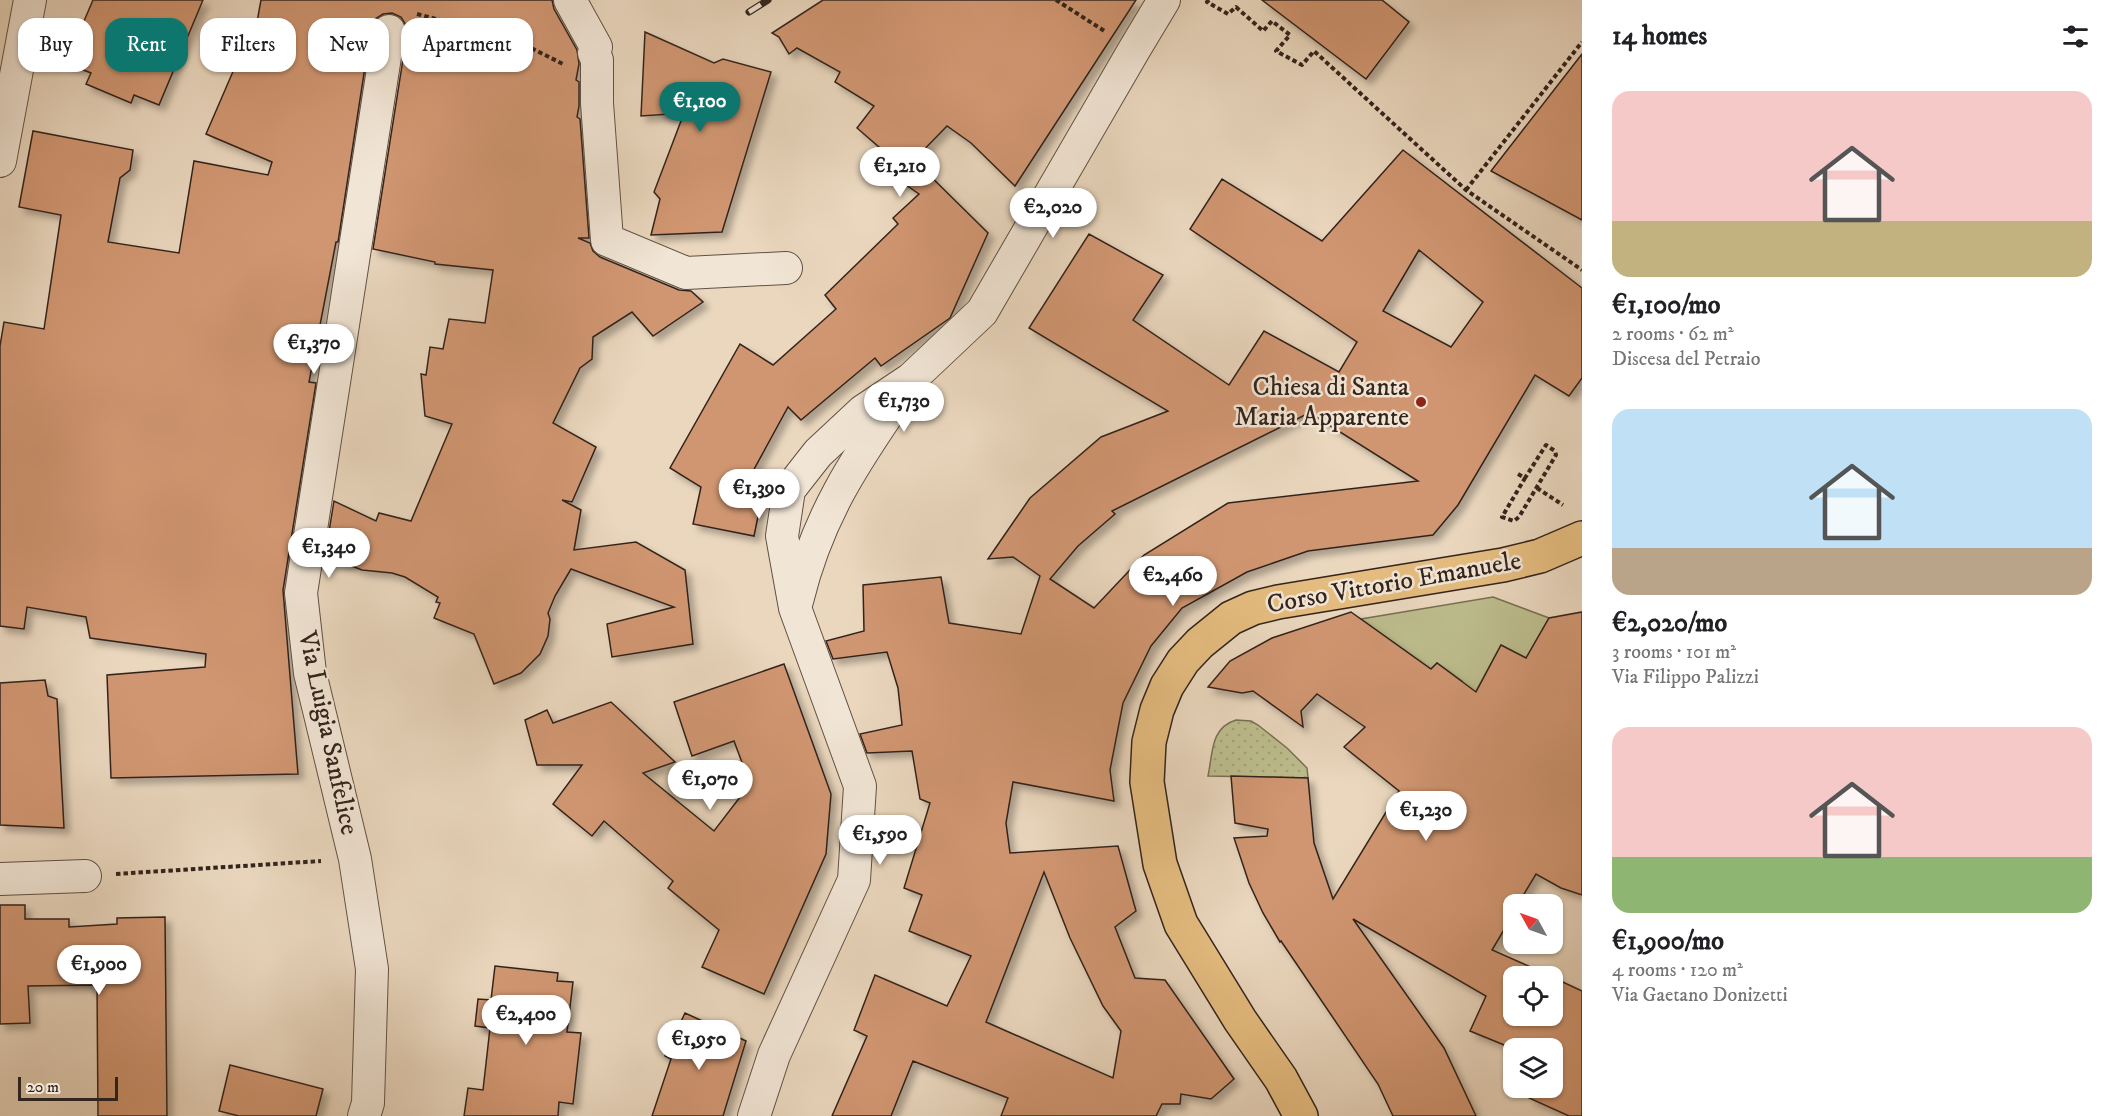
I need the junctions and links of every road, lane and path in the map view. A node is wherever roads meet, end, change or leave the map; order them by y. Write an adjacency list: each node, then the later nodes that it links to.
1 (30, 0): 11 (street)
2 (570, 0): 9 (street)
3 (1056, 0): 8 (path)
4 (1164, 0): 8 (street)
5 (1209, 0): 12 (path)
6 (415, 13): 9 (path)
7 (1582, 42): 12 (path)
8 (1134, 50): 15 (street)
9 (594, 53): 13 (street)
10 (382, 72): 22 (street, Via Luigia Sanfelice)
11 (0, 161)
12 (1466, 190): 14 (path)
13 (786, 268)
14 (1582, 270)
15 (911, 379): 21 (street); 21 (street)
16 (1518, 474): 17 (path)
17 (1525, 478): 18 (path); 18 (path)
18 (1537, 488): 19 (path)
19 (1563, 505)
20 (1582, 538): 27 (main road, Corso Vittorio Emanuele)
21 (795, 608): 26 (street)
22 (355, 859): 23 (path); 25 (street, Via Luigia Sanfelice)
23 (85, 876): 24 (street)
24 (0, 879)
25 (364, 1116)
26 (754, 1116)
27 (1301, 1116)

